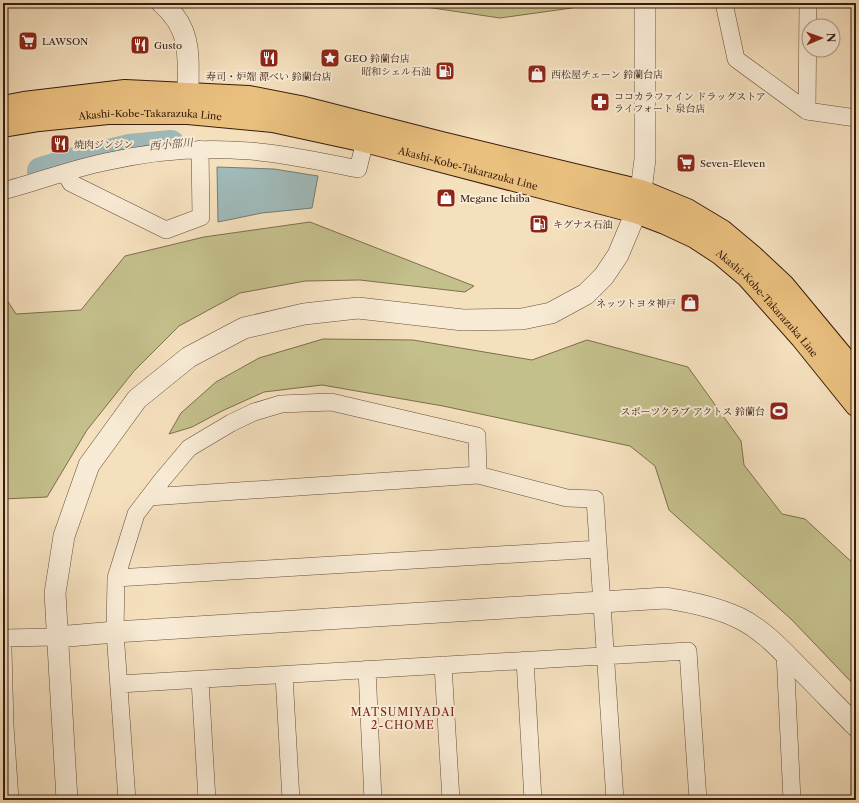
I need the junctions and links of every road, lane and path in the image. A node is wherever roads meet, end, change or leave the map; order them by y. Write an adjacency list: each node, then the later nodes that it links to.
1 (162, 3): 5 (street)
2 (646, 3): 14 (street)
3 (724, 3): 7 (street)
4 (808, 3): 7 (street)
5 (188, 94): 6 (main road, Akashi-Kobe-Takarazuka Line); 14 (main road, Akashi-Kobe-Takarazuka Line)
6 (3, 107)
7 (807, 111): 8 (street)
8 (856, 118)
9 (3, 126): 10 (main road, Akashi-Kobe-Takarazuka Line)
10 (365, 141): 11 (street); 15 (main road, Akashi-Kobe-Takarazuka Line)
11 (200, 149): 12 (street); 12 (street)
12 (65, 173): 13 (street)
13 (3, 191)
14 (640, 191): 15 (street); 16 (main road, Akashi-Kobe-Takarazuka Line)
15 (636, 212): 17 (main road, Akashi-Kobe-Takarazuka Line); 24 (street)
16 (856, 373)
17 (856, 405)
18 (478, 475): 19 (street); 19 (street); 20 (street)
19 (149, 497): 21 (street)
20 (598, 549): 21 (street); 22 (street)
21 (116, 578): 23 (street)
22 (602, 601): 23 (street); 27 (street); 28 (street)
23 (115, 632): 24 (street); 34 (street)
24 (56, 637): 25 (street); 38 (street)
25 (3, 638)
26 (3, 650): 35 (street)
27 (785, 653): 36 (street); 47 (street)
28 (606, 655): 29 (street); 45 (street); 46 (street)
29 (524, 660): 30 (street); 44 (street)
30 (443, 665): 31 (street); 43 (street)
31 (367, 669): 32 (street); 42 (street)
32 (284, 675): 33 (street); 41 (street)
33 (200, 680): 34 (street); 40 (street)
34 (119, 684): 39 (street)
35 (4, 726): 37 (street)
36 (856, 726)
37 (10, 800)
38 (68, 800)
39 (127, 800)
40 (207, 800)
41 (291, 800)
42 (373, 800)
43 (451, 800)
44 (533, 800)
45 (615, 800)
46 (698, 800)
47 (792, 800)

